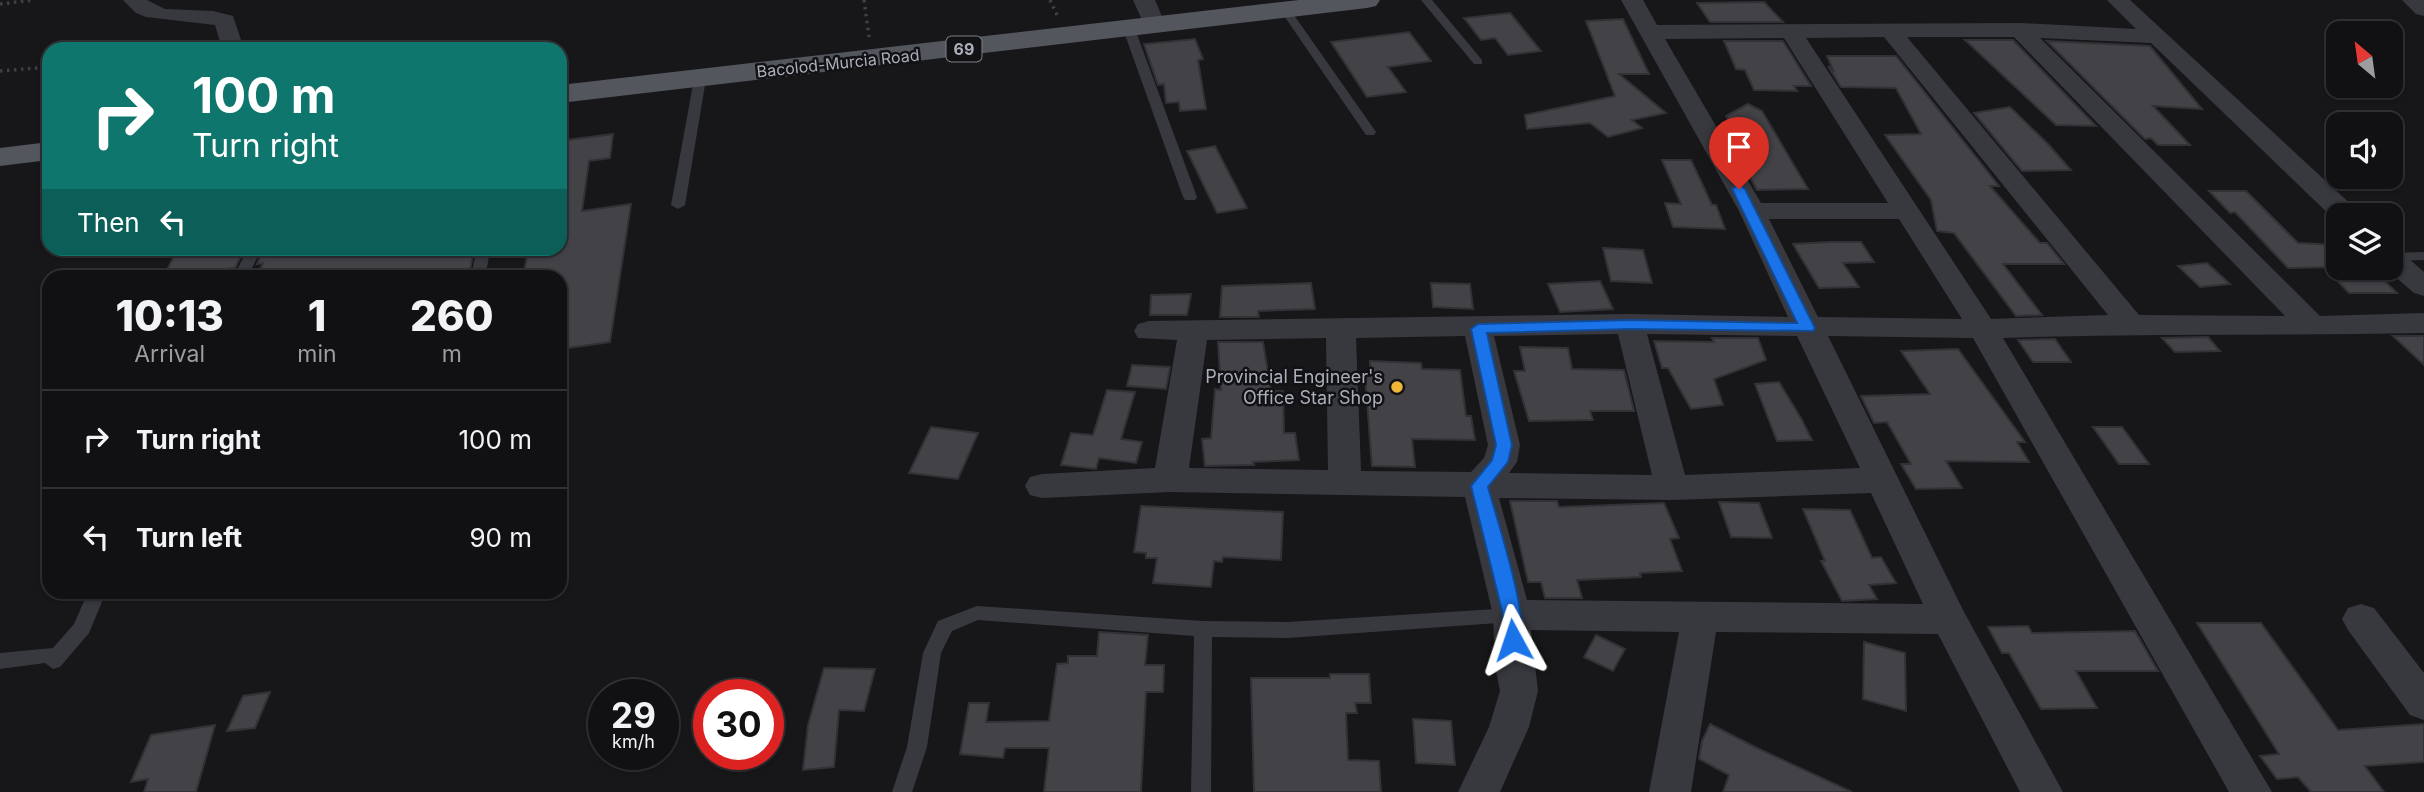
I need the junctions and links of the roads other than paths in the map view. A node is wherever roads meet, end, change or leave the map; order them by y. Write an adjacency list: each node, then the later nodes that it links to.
1 (134, 0): 16 (street)
2 (1144, 0): 10 (street)
3 (1367, 0): 9 (main road, Bacolod-Murcia Road / 69)
4 (1426, 0): 17 (lane)
5 (1632, 0): 12 (street)
6 (2118, 0): 15 (street)
7 (2413, 0): 8 (street)
8 (2424, 9)
9 (1285, 10): 10 (main road, Bacolod-Murcia Road / 69); 20 (lane)
10 (1142, 27): 18 (main road, Bacolod-Murcia Road / 69); 23 (lane)
11 (2020, 30): 13 (street); 15 (street); 35 (street)
12 (1648, 32): 14 (street); 26 (street)
13 (1892, 32): 14 (street); 34 (street)
14 (1792, 33): 27 (street)
15 (2157, 37): 24 (street)
16 (231, 42)
17 (1478, 62)
18 (700, 79): 19 (main road, Bacolod-Murcia Road / 69); 25 (lane)
19 (567, 93)
20 (1370, 132)
21 (42, 152): 22 (main road)
22 (0, 157)
23 (1190, 197)
24 (2333, 203)
25 (678, 205)
26 (1752, 211): 27 (street); 37 (street)
27 (1908, 211): 40 (street)
28 (2424, 256): 29 (lane)
29 (2403, 257)
30 (2403, 269): 31 (street)
31 (2424, 288)
32 (2424, 323): 35 (street)
33 (1630, 324): 37 (street); 39 (street); 47 (street)
34 (2131, 324): 35 (street); 40 (street)
35 (2312, 326)
36 (1194, 328): 38 (street); 41 (street); 42 (street)
37 (1807, 328): 40 (street); 43 (street)
38 (1341, 329): 39 (street); 44 (street)
39 (1478, 329): 46 (street)
40 (1983, 329): 61 (street)
41 (1149, 331)
42 (1170, 480): 44 (street); 45 (street)
43 (1879, 480): 47 (street); 51 (street)
44 (1345, 481): 46 (street)
45 (1042, 486)
46 (1479, 486): 47 (street); 49 (street)
47 (1672, 488)
48 (94, 599): 54 (lane)
49 (1512, 615): 50 (street); 53 (lane); 58 (street)
50 (1700, 617): 51 (street); 59 (street)
51 (1949, 619): 60 (street)
52 (2361, 619): 55 (street)
53 (1203, 629): 56 (lane); 57 (lane)
54 (0, 661)
55 (2424, 703)
56 (902, 792)
57 (1201, 792)
58 (1479, 792)
59 (1670, 792)
60 (2042, 792)
61 (2251, 792)

